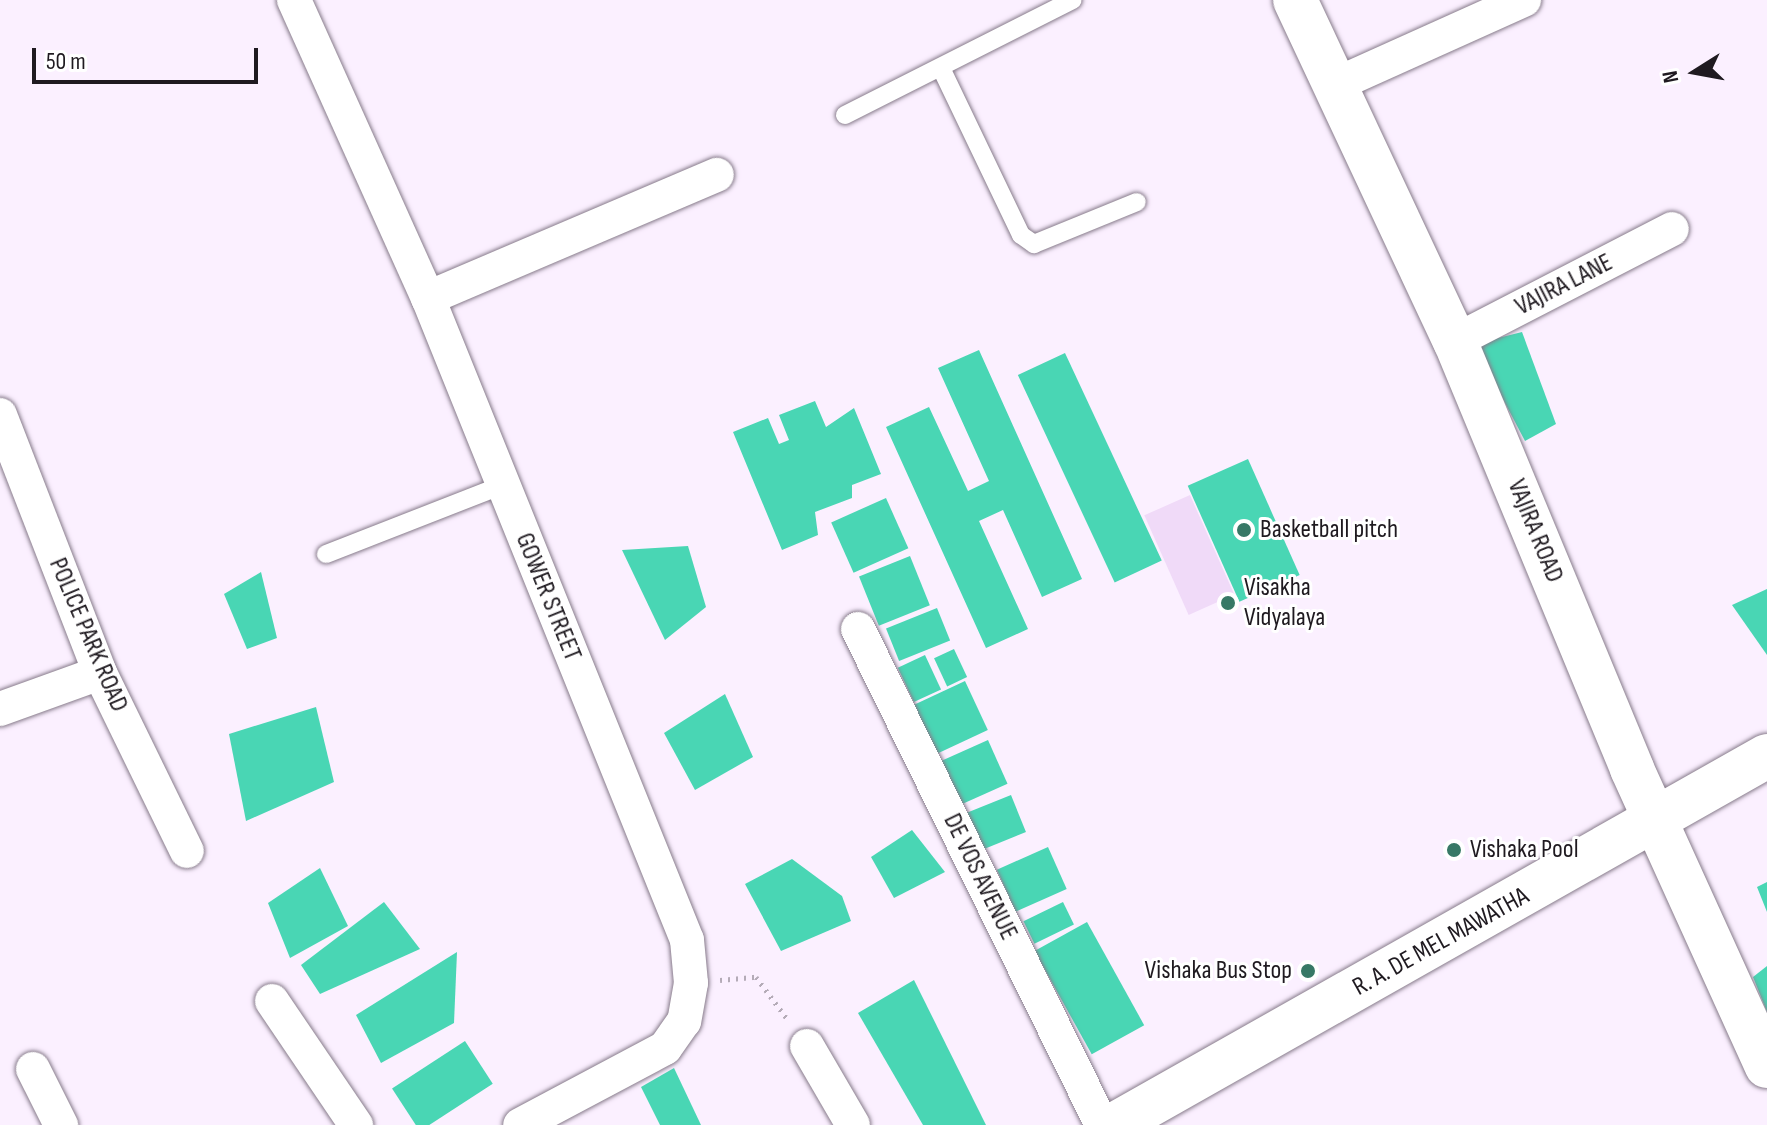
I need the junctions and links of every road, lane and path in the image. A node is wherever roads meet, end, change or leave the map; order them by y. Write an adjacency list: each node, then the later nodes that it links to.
1 (294, 0): 11 (street, GOWER STREET)
2 (1073, 0): 5 (lane)
3 (1295, 0): 6 (main road, VAJIRA ROAD)
4 (1524, 0): 6 (street)
5 (941, 68): 7 (lane); 9 (lane)
6 (1339, 83): 12 (main road, VAJIRA ROAD)
7 (845, 115)
8 (717, 175): 11 (street)
9 (1137, 202)
10 (1672, 229): 12 (street, VAJIRA LANE)
11 (428, 298): 15 (street, GOWER STREET)
12 (1455, 341): 21 (main road, VAJIRA ROAD)
13 (0, 415): 14 (street, POLICE PARK ROAD)
14 (7, 453): 18 (street, POLICE PARK ROAD)
15 (503, 485): 16 (lane); 23 (street, GOWER STREET)
16 (326, 554)
17 (858, 629): 32 (street, DE VOS AVENUE)
18 (100, 673): 19 (street); 22 (street, POLICE PARK ROAD)
19 (0, 709)
20 (1767, 756): 21 (main road, R. A. DE MEL MAWATHA)
21 (1657, 821): 26 (main road, VAJIRA ROAD); 33 (main road, R. A. DE MEL MAWATHA)
22 (187, 851)
23 (691, 983): 25 (path); 30 (street, GOWER STREET)
24 (272, 1001): 29 (street)
25 (807, 1046): 31 (street)
26 (1767, 1066)
27 (33, 1069): 28 (street)
28 (61, 1125)
29 (356, 1125)
30 (520, 1125)
31 (853, 1125)
32 (1102, 1125)
33 (1114, 1125)

